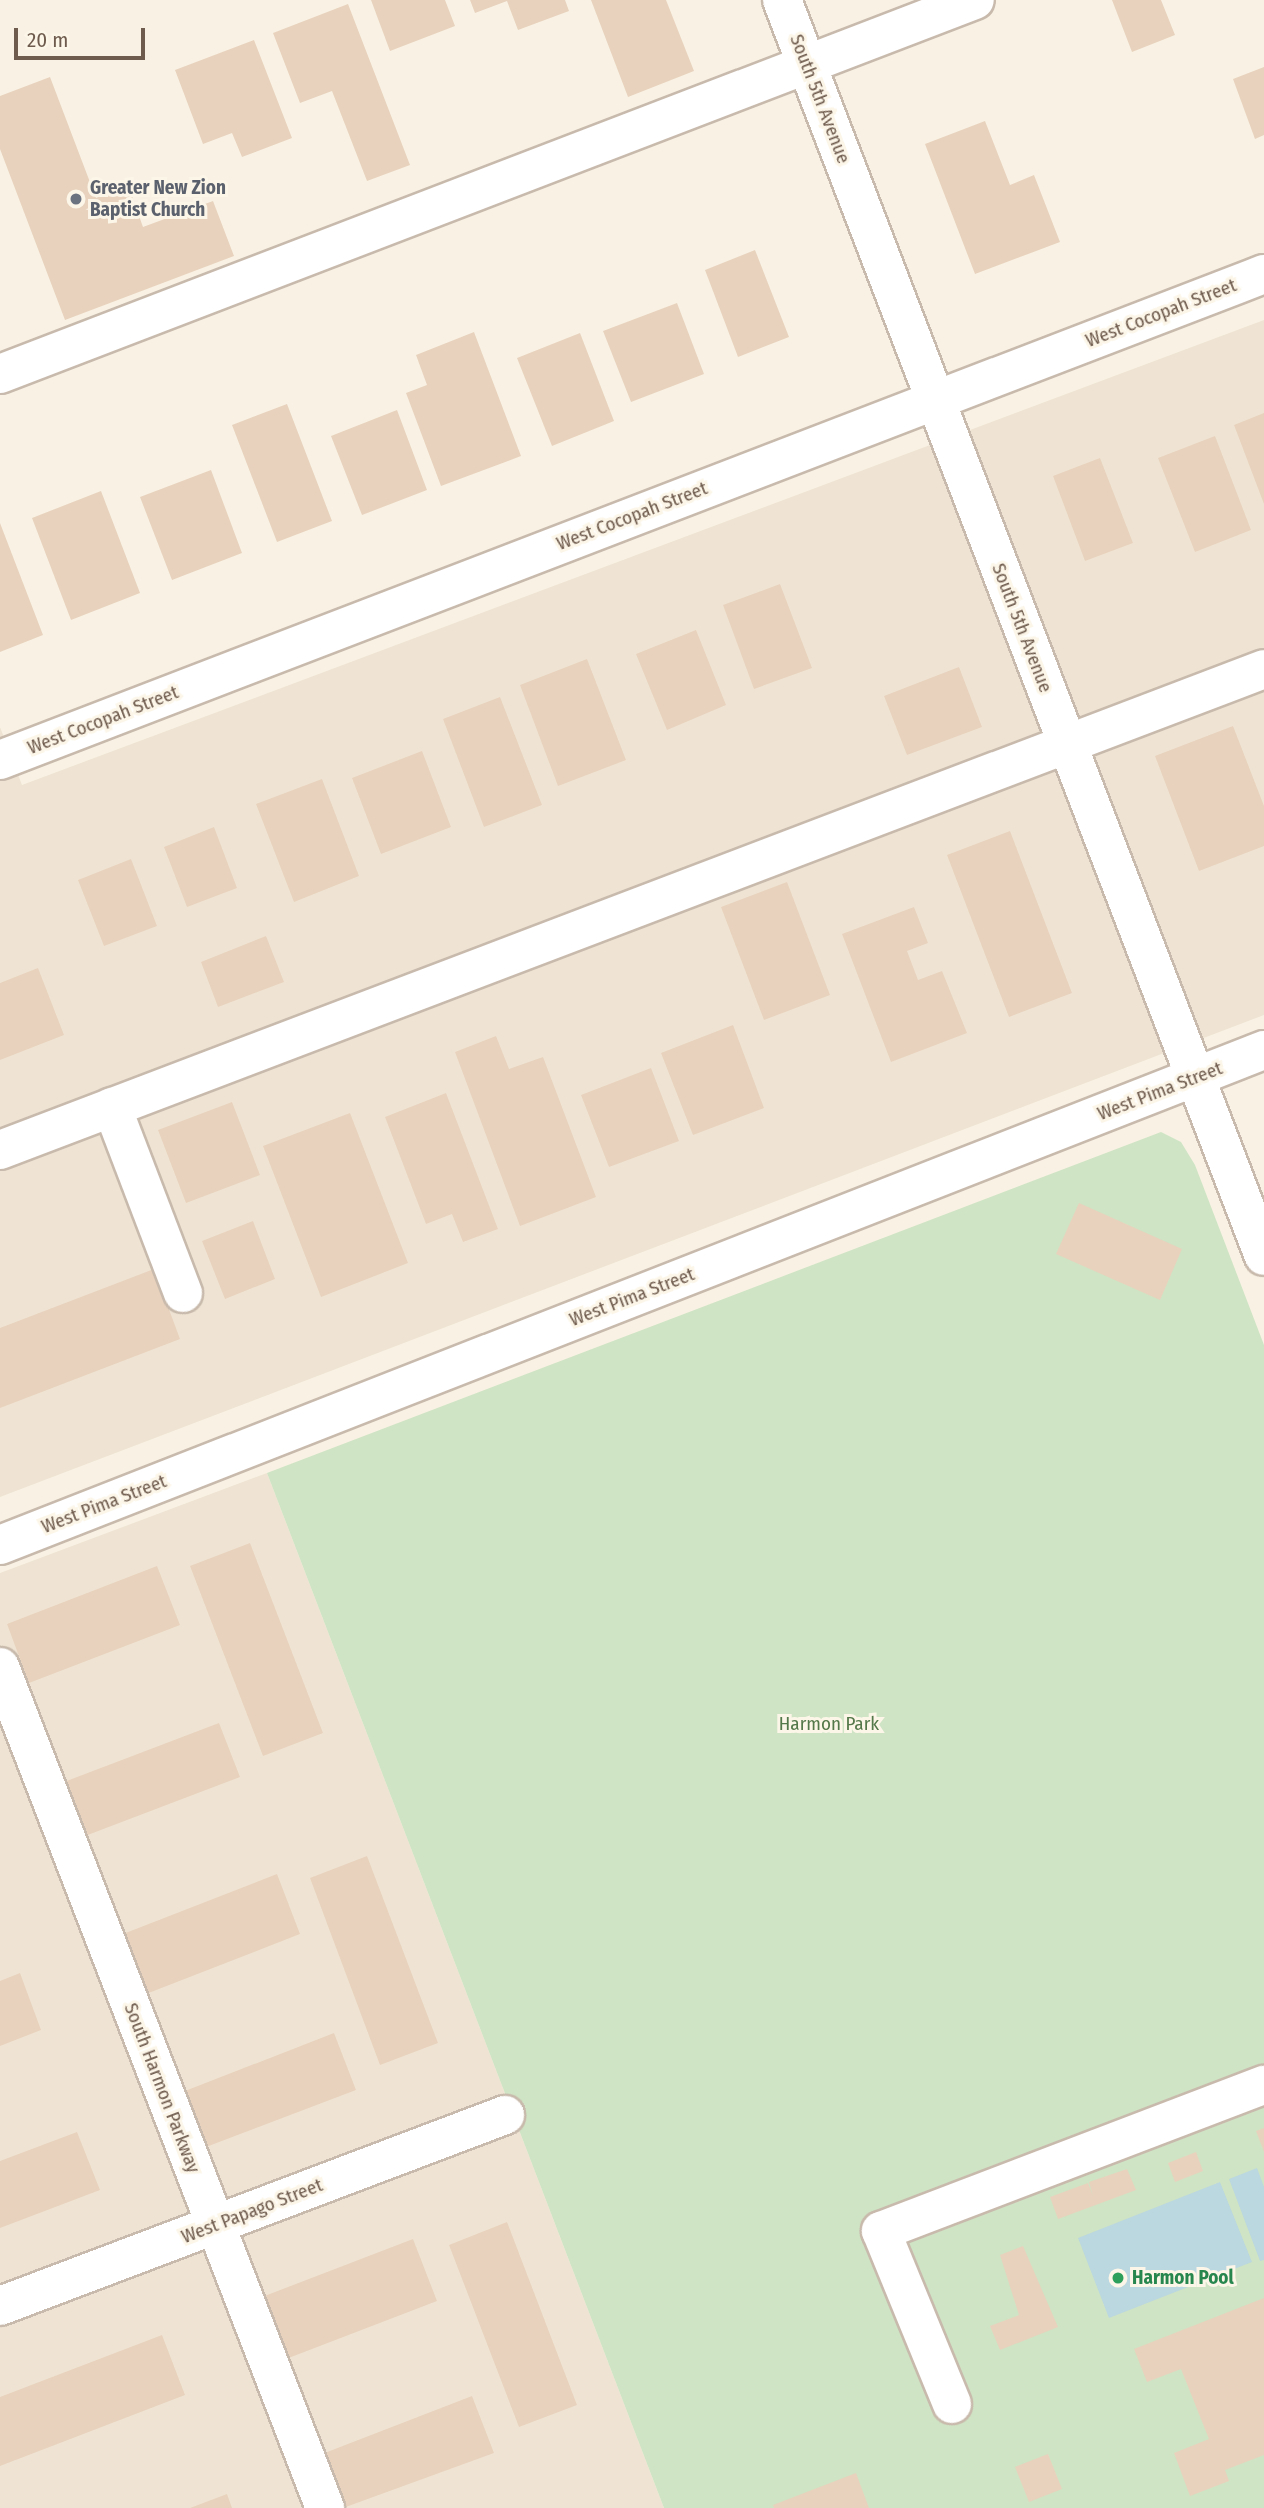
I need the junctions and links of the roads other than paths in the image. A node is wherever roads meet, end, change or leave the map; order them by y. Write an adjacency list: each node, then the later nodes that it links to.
1 (782, 0): 3 (street, South 5th Avenue)
2 (975, 0): 3 (street)
3 (806, 65): 5 (street); 6 (street, South 5th Avenue)
4 (1264, 274): 6 (street, West Cocopah Street)
5 (0, 374)
6 (936, 398): 8 (street, South 5th Avenue); 9 (street, West Cocopah Street)
7 (1264, 669): 8 (street)
8 (1066, 744): 11 (street, South 5th Avenue); 12 (street)
9 (0, 760)
10 (1264, 1050): 11 (street, West Pima Street)
11 (1196, 1076): 14 (street, South 5th Avenue); 16 (street, West Pima Street)
12 (112, 1107): 13 (street); 15 (street)
13 (0, 1150)
14 (1264, 1256)
15 (183, 1293)
16 (0, 1545)
17 (0, 1667): 20 (street, South Harmon Parkway)
18 (1264, 2085): 22 (street)
19 (505, 2115): 20 (street, West Papago Street)
20 (215, 2225): 21 (street, West Papago Street); 23 (street, South Harmon Parkway)
21 (0, 2306)
22 (952, 2404)
23 (325, 2508)

